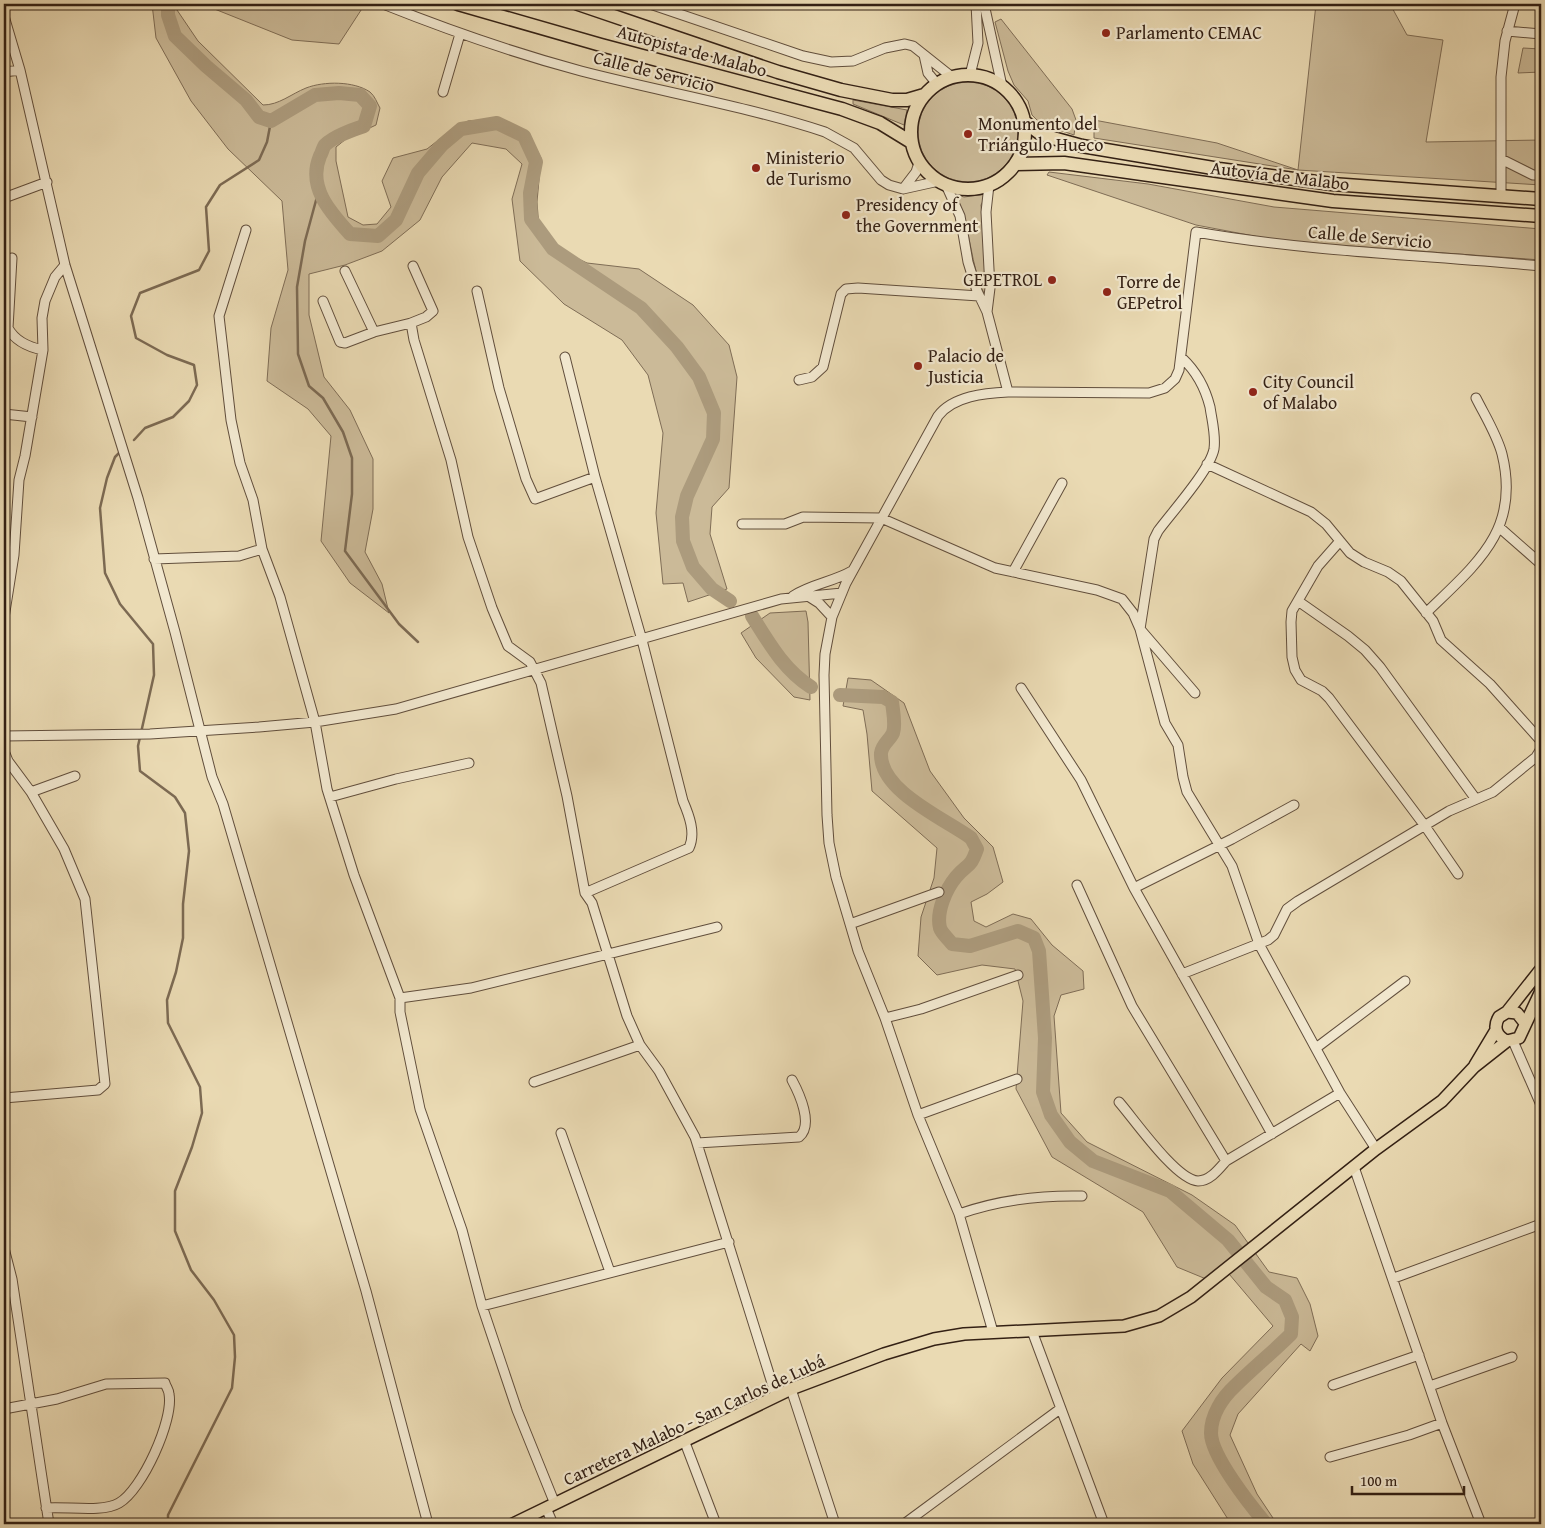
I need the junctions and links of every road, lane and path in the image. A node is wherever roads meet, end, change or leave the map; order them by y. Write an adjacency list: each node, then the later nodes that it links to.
1 (383, 4): 10 (street, Calle de Servicio)
2 (458, 4): 22 (highway, Autopista de Malabo)
3 (578, 4): 20 (highway, Autopista de Malabo)
4 (650, 4): 12 (street)
5 (976, 4): 15 (street)
6 (984, 4): 18 (street)
7 (1515, 4): 9 (street)
8 (4, 16): 13 (street)
9 (1507, 31): 11 (street); 23 (street)
10 (460, 34): 19 (street); 30 (street, Calle de Servicio)
11 (1541, 34)
12 (924, 55): 16 (street); 17 (street)
13 (20, 70): 14 (street); 27 (street)
14 (4, 72)
15 (970, 75): 16 (highway); 18 (highway)
16 (952, 77): 17 (highway)
17 (937, 84): 20 (highway)
18 (1002, 86): 21 (highway)
19 (443, 92)
20 (924, 95): 22 (highway)
21 (1025, 122): 25 (highway); 31 (highway, Autovía de Malabo)
22 (911, 142): 24 (highway)
23 (1501, 159): 26 (street); 31 (street)
24 (919, 163): 28 (highway); 30 (street)
25 (1016, 164): 29 (highway); 34 (highway, Autovía de Malabo)
26 (1541, 176)
27 (47, 182): 32 (street); 37 (street)
28 (943, 183): 29 (highway); 30 (street); 42 (street)
29 (989, 185): 44 (street)
30 (903, 189)
31 (1501, 196): 33 (highway, Autovía de Malabo)
32 (4, 198)
33 (1541, 198)
34 (1541, 216)
35 (246, 230): 62 (street)
36 (12, 258): 47 (street)
37 (65, 265): 47 (street); 63 (street)
38 (413, 266): 45 (street)
39 (1541, 266): 49 (street, Calle de Servicio)
40 (345, 271): 46 (street)
41 (477, 291): 56 (street)
42 (979, 296): 44 (street); 50 (street)
43 (323, 301): 46 (street)
44 (987, 312): 51 (street)
45 (411, 322): 46 (street); 78 (street)
46 (374, 332)
47 (43, 350): 54 (street)
48 (565, 357): 56 (street)
49 (1182, 358): 51 (street); 55 (street)
50 (799, 380)
51 (1008, 392): 58 (street)
52 (1476, 398): 60 (street)
53 (4, 414): 54 (street)
54 (32, 416): 75 (street)
55 (1207, 464): 61 (street); 76 (street)
56 (595, 477): 77 (street)
57 (1062, 483): 66 (street)
58 (880, 518): 59 (street); 65 (street); 66 (street)
59 (742, 524)
60 (1500, 528): 64 (street); 73 (street)
61 (1340, 541): 72 (street); 73 (street)
62 (262, 549): 63 (street); 81 (street)
63 (154, 559): 82 (street)
64 (1541, 564)
65 (853, 570): 67 (street); 68 (street)
66 (1013, 572): 76 (street)
67 (846, 583): 68 (street); 69 (street)
68 (822, 584): 70 (street)
69 (842, 593): 71 (street); 74 (street)
70 (793, 596): 71 (street); 77 (street)
71 (807, 596): 74 (street)
72 (1298, 601): 91 (street); 93 (street)
73 (1426, 613): 84 (street)
74 (832, 617): 100 (street)
75 (4, 618)
76 (1140, 629): 80 (street); 94 (street)
77 (642, 640): 78 (street); 98 (street)
78 (535, 670): 81 (street); 98 (street)
79 (1021, 688): 97 (street)
80 (1196, 693)
81 (314, 722): 82 (street); 90 (street)
82 (199, 730): 83 (street); 158 (street)
83 (4, 736)
84 (1541, 741)
85 (1541, 749): 91 (street)
86 (4, 751): 89 (street)
87 (468, 763): 90 (street)
88 (75, 776): 89 (street)
89 (31, 792): 122 (street)
90 (330, 797): 109 (street)
91 (1475, 798): 93 (street)
92 (1294, 805): 94 (street)
93 (1425, 826): 95 (street); 102 (street)
94 (1221, 845): 97 (street); 102 (street)
95 (1458, 874)
96 (1077, 886): 130 (street)
97 (1134, 888): 106 (street)
98 (585, 892): 103 (street)
99 (939, 892): 100 (street)
100 (850, 924): 111 (street)
101 (717, 927): 103 (street)
102 (1259, 944): 106 (street); 116 (street)
103 (607, 953): 109 (street); 115 (street)
104 (1541, 969): 110 (main road)
105 (1018, 974): 111 (street)
106 (1182, 974): 127 (street)
107 (1405, 981): 116 (street)
108 (1541, 991): 112 (main road)
109 (400, 998): 140 (street)
110 (1507, 1012): 112 (main road); 113 (main road)
111 (885, 1018): 125 (street)
112 (1525, 1023): 114 (main road)
113 (1496, 1030): 114 (main road); 117 (main road)
114 (1510, 1041): 117 (main road); 124 (street)
115 (640, 1046): 120 (street); 128 (street)
116 (1316, 1048): 121 (street)
117 (1474, 1068): 129 (main road)
118 (1017, 1079): 125 (street)
119 (792, 1080): 128 (street)
120 (534, 1082)
121 (1340, 1093): 127 (street); 129 (street)
122 (4, 1098)
123 (1119, 1102): 130 (street)
124 (1541, 1105)
125 (918, 1115): 133 (street)
126 (561, 1133): 137 (street)
127 (1272, 1134): 130 (street)
128 (697, 1143): 135 (street)
129 (1376, 1149): 131 (main road)
130 (1226, 1161)
131 (1354, 1167): 138 (street); 141 (main road, Carretera Malabo - San Carlos de Lubá)
132 (1082, 1196): 133 (street)
133 (959, 1214): 142 (street)
134 (1541, 1224): 138 (street)
135 (730, 1242): 137 (street); 148 (street)
136 (4, 1248): 139 (street)
137 (610, 1272): 140 (street)
138 (1394, 1278): 143 (street)
139 (8, 1281): 149 (street)
140 (482, 1306): 155 (street)
141 (1032, 1331): 142 (main road, Carretera Malabo - San Carlos de Lubá); 151 (street)
142 (993, 1332): 147 (main road, Carretera Malabo - San Carlos de Lubá)
143 (1419, 1355): 145 (street); 146 (street)
144 (1512, 1357): 146 (street)
145 (1333, 1385)
146 (1430, 1386): 152 (street)
147 (791, 1389): 148 (main road, Carretera Malabo - San Carlos de Lubá); 162 (street)
148 (776, 1396): 153 (main road, Carretera Malabo - San Carlos de Lubá)
149 (29, 1404): 150 (street); 156 (street); 156 (street)
150 (4, 1410)
151 (1060, 1410): 163 (street); 164 (street)
152 (1442, 1423): 154 (street); 165 (street)
153 (684, 1440): 155 (main road, Carretera Malabo - San Carlos de Lubá); 161 (street)
154 (1330, 1457)
155 (550, 1506): 159 (main road, Carretera Malabo - San Carlos de Lubá); 160 (street)
156 (46, 1508): 157 (street)
157 (49, 1524)
158 (428, 1524)
159 (513, 1524)
160 (553, 1524)
161 (716, 1524)
162 (835, 1524)
163 (904, 1524)
164 (1104, 1524)
165 (1481, 1524)

